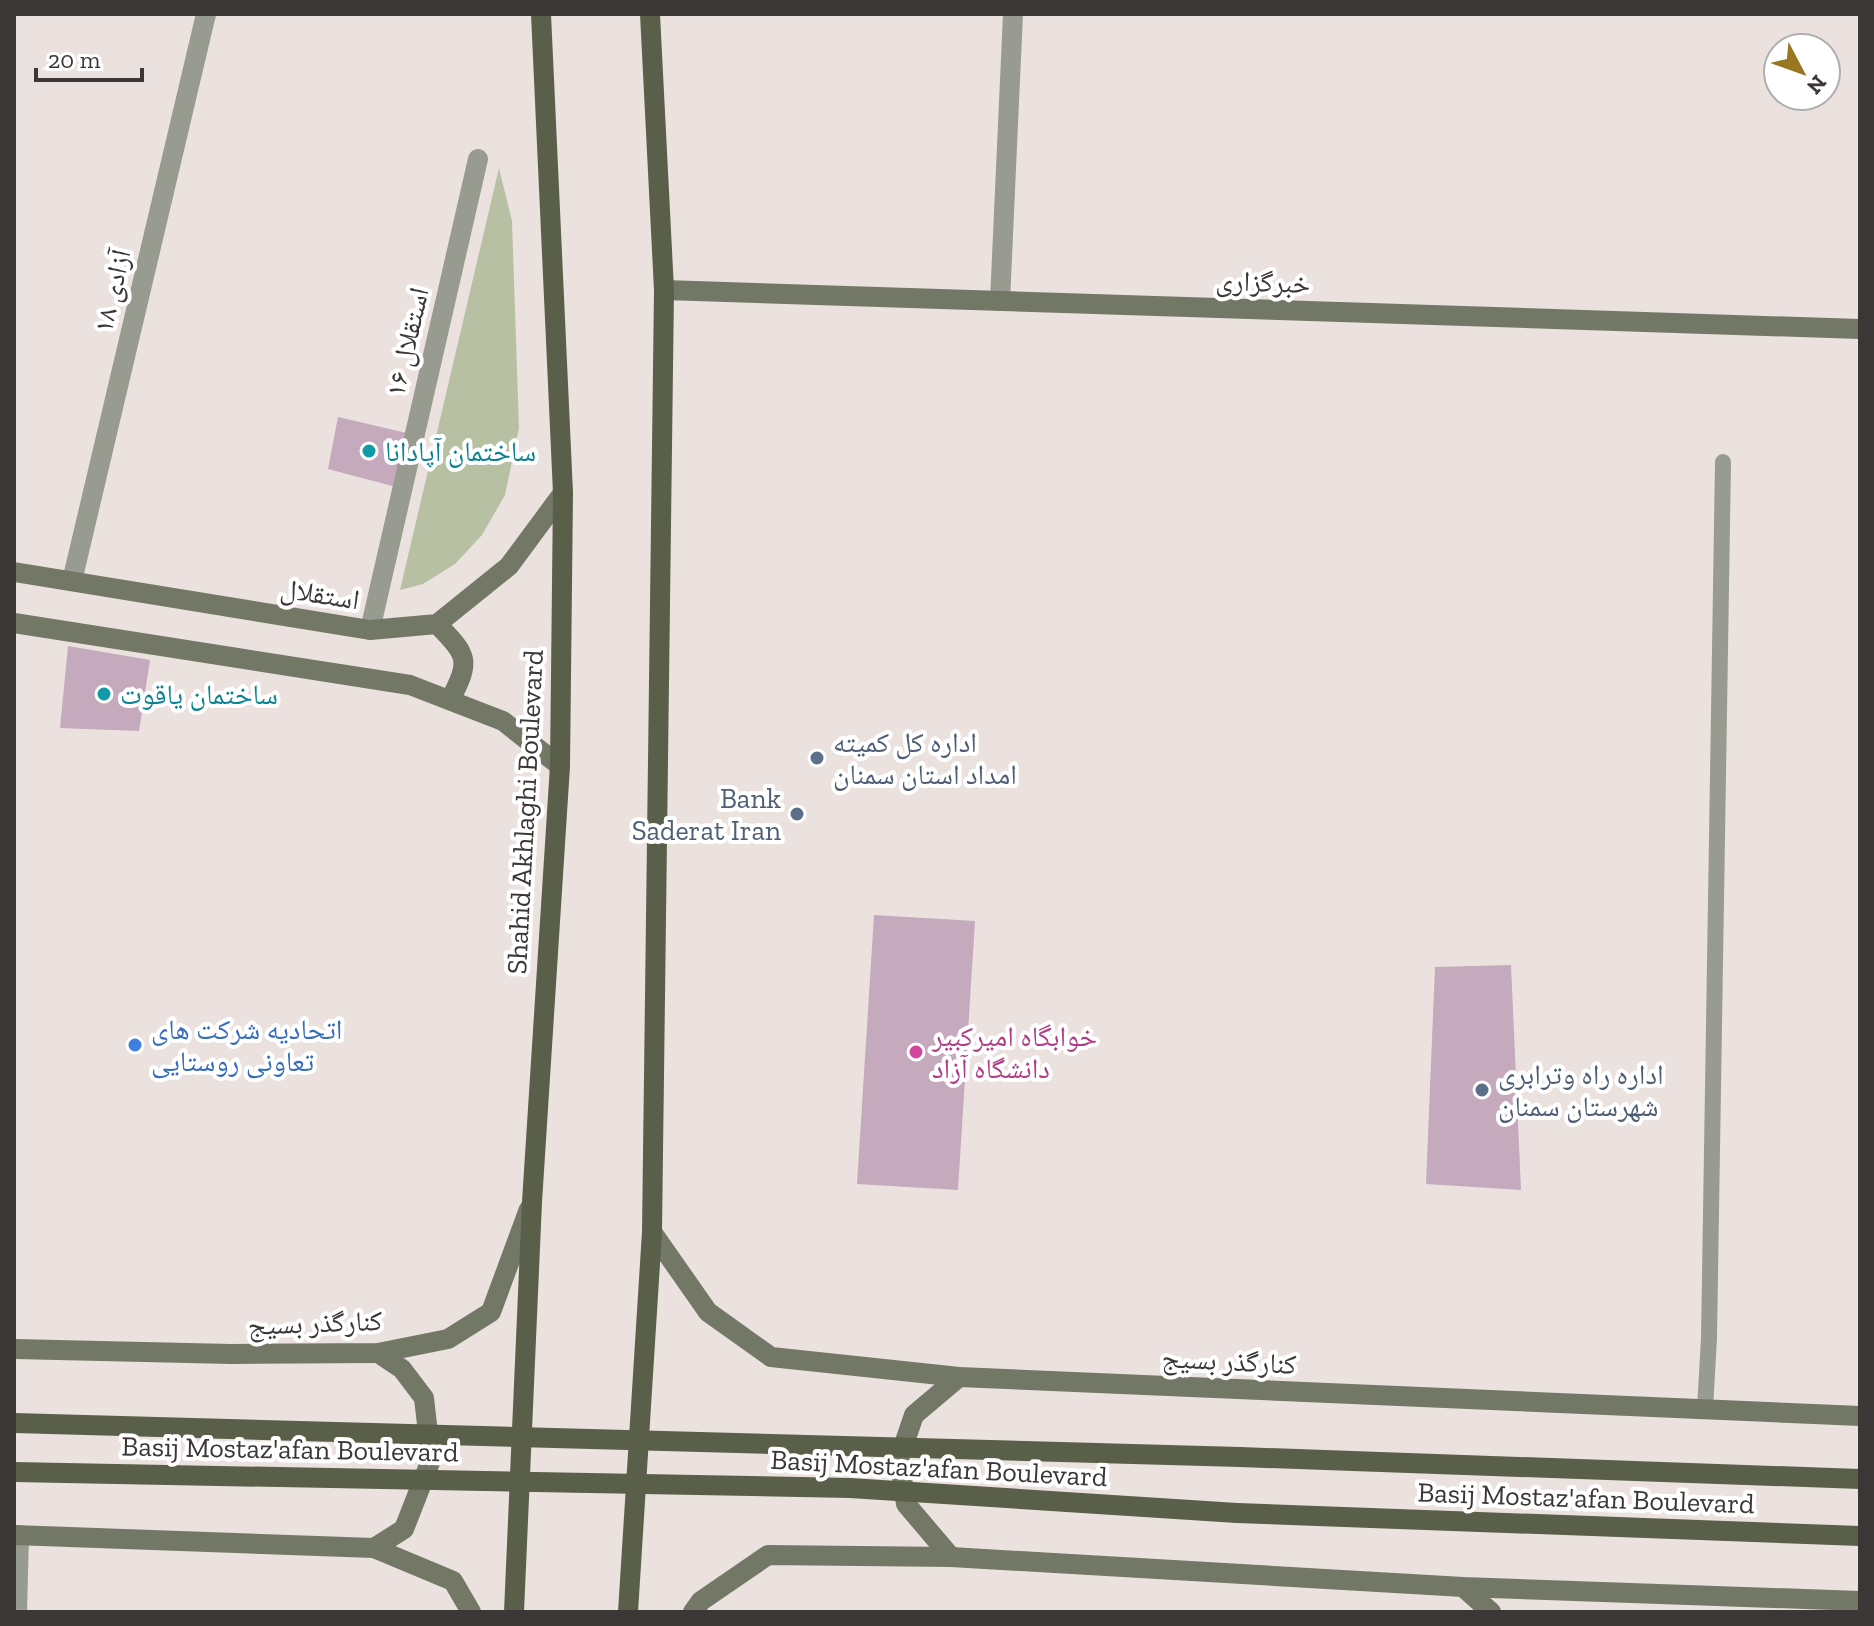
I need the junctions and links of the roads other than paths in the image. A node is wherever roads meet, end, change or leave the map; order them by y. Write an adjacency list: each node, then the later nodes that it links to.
1 (206, 14): 12 (street, آزادی ۱۸)
2 (541, 14): 10 (main road, Shahid Akhlaghi Boulevard)
3 (650, 14): 6 (main road)
4 (1013, 14): 7 (street)
5 (478, 159): 15 (street, استقلال ۱۶)
6 (664, 290): 7 (main road, خبرگزاری); 19 (main road)
7 (1000, 301): 8 (main road, خبرگزاری)
8 (1860, 329)
9 (1723, 462): 23 (lane)
10 (563, 493): 14 (main road); 17 (main road, Shahid Akhlaghi Boulevard)
11 (14, 572): 12 (main road, استقلال)
12 (72, 581): 15 (main road, استقلال)
13 (14, 623): 16 (main road)
14 (437, 624): 15 (main road, استقلال); 16 (main road)
15 (370, 630)
16 (450, 700): 17 (main road)
17 (560, 766): 18 (main road, Shahid Akhlaghi Boulevard)
18 (532, 1202): 21 (main road, کنارگذر بسیج); 37 (main road, Shahid Akhlaghi Boulevard)
19 (652, 1232): 22 (main road, کنارگذر بسیج); 38 (main road)
20 (14, 1349): 21 (main road, کنارگذر بسیج)
21 (378, 1353): 30 (main road)
22 (959, 1377): 23 (main road, کنارگذر بسیج); 31 (main road)
23 (1705, 1409): 24 (main road, کنارگذر بسیج)
24 (1860, 1416)
25 (14, 1423): 27 (main road, Basij Mostaz'afan Boulevard, bridge)
26 (14, 1472): 29 (main road, Basij Mostaz'afan Boulevard, bridge)
27 (1860, 1479)
28 (16, 1535): 30 (main road); 35 (street)
29 (1860, 1536)
30 (374, 1548): 36 (main road)
31 (951, 1557): 32 (main road); 39 (main road)
32 (1463, 1587): 33 (main road); 40 (main road)
33 (1654, 1594): 34 (main road); 41 (main road)
34 (1860, 1601)
35 (17, 1612)
36 (471, 1612)
37 (514, 1612)
38 (628, 1612)
39 (693, 1612)
40 (1491, 1612)
41 (1634, 1612)

